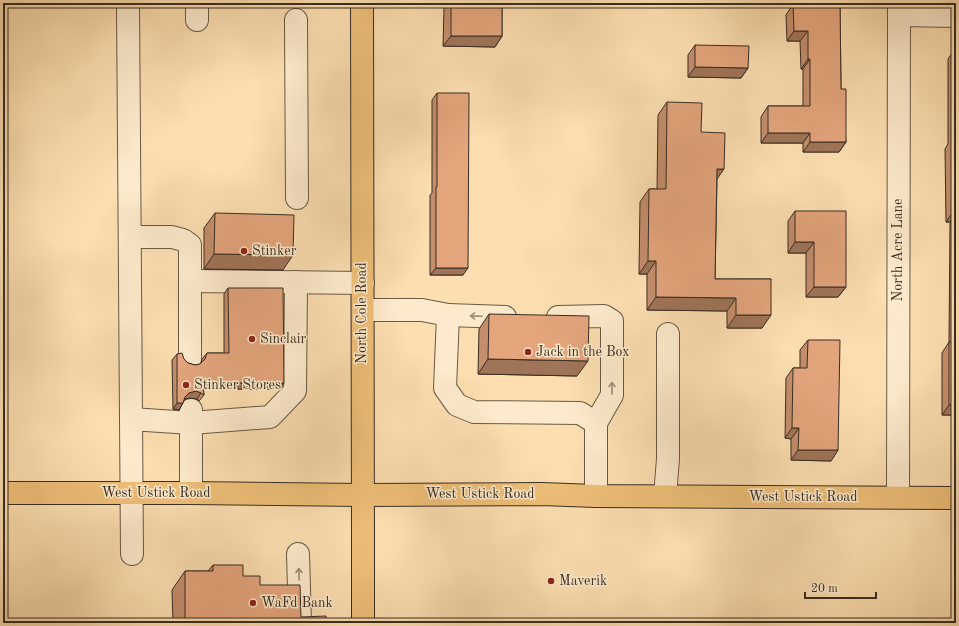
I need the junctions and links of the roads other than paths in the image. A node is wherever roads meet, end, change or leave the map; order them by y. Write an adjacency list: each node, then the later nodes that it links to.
1 (128, 3): 7 (street)
2 (362, 3): 10 (main road, North Cole Road)
3 (899, 9): 4 (street); 24 (street, North Acre Lane)
4 (956, 16)
5 (296, 20): 6 (street)
6 (297, 198)
7 (130, 237): 8 (street); 16 (street)
8 (190, 281): 9 (street); 14 (street)
9 (296, 282): 10 (street); 15 (street)
10 (362, 283): 11 (main road, North Cole Road)
11 (362, 310): 12 (street); 21 (main road, North Cole Road)
12 (448, 315): 17 (street); 17 (street, one-way to 12)
13 (668, 334): 23 (street)
14 (190, 359)
15 (191, 416): 16 (street); 20 (street)
16 (131, 419): 19 (street)
17 (596, 423): 22 (street)
18 (3, 493): 19 (main road, West Ustick Road)
19 (132, 493): 20 (main road, West Ustick Road); 26 (street)
20 (191, 493): 21 (main road, West Ustick Road)
21 (362, 495): 22 (main road, West Ustick Road); 29 (main road, North Cole Road)
22 (596, 496): 23 (main road, West Ustick Road)
23 (665, 496): 24 (main road, West Ustick Road)
24 (898, 498): 25 (main road, West Ustick Road)
25 (956, 498)
26 (132, 554)
27 (298, 554): 28 (street, one-way to 27)
28 (300, 623)
29 (364, 623)

